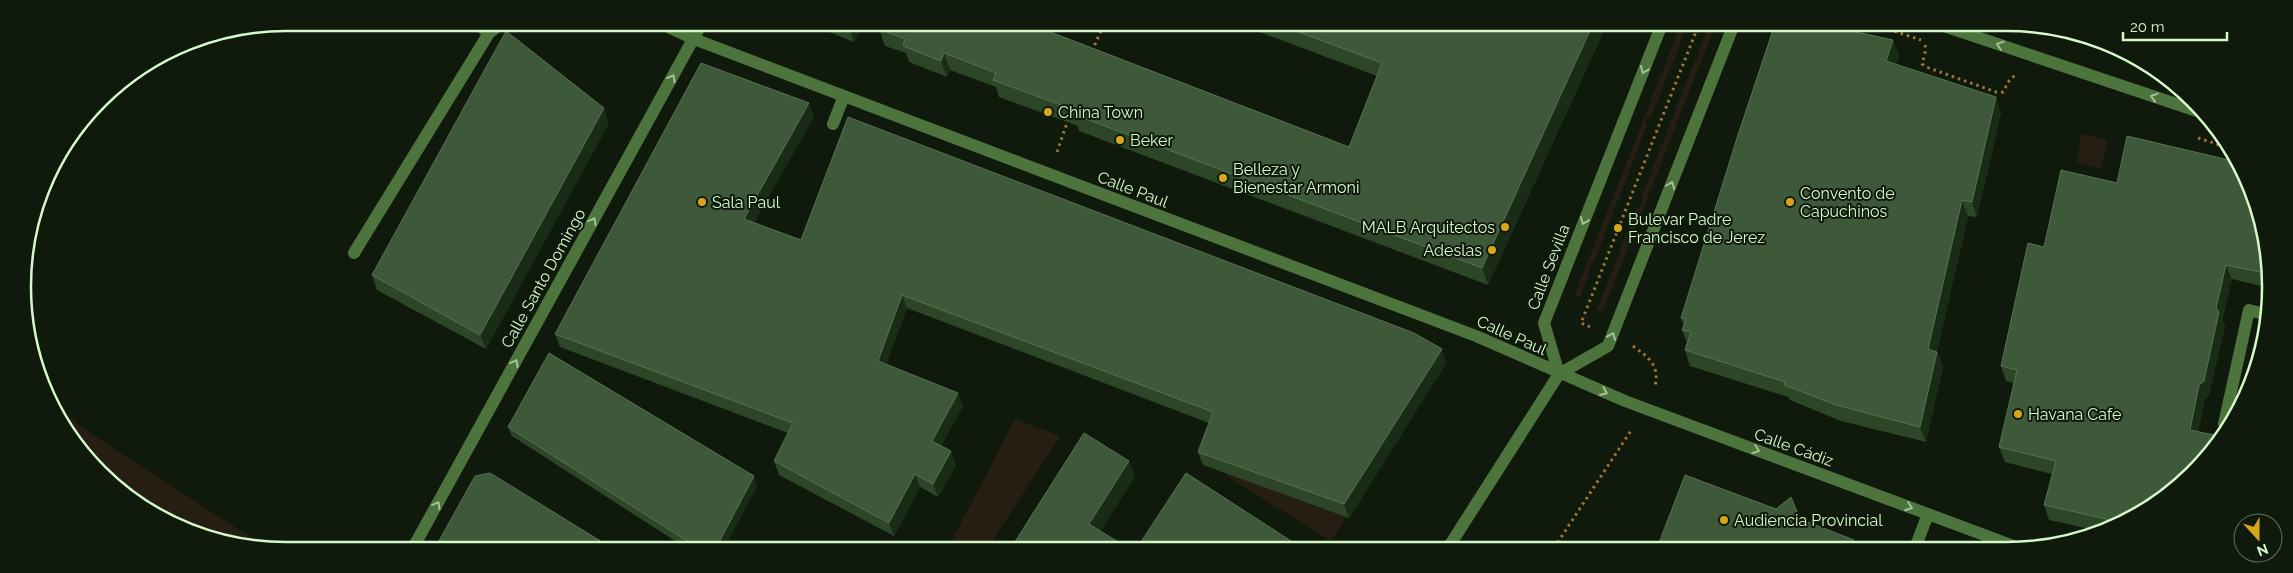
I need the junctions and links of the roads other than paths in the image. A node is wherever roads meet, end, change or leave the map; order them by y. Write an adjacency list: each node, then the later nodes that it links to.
1 (486, 31): 8 (street)
2 (492, 31): 8 (street)
3 (677, 31): 9 (street, Calle Paul)
4 (698, 31): 9 (street, Calle Santo Domingo)
5 (1659, 31): 15 (street, Calle Sevilla, one-way to 15)
6 (1731, 31): 15 (street, one-way to 6)
7 (1960, 31): 11 (street, one-way to 7)
8 (489, 33): 13 (street)
9 (694, 39): 10 (street, Calle Paul); 18 (street, Calle Santo Domingo, one-way to 9)
10 (844, 96): 12 (street); 15 (street, Calle Paul)
11 (2181, 101)
12 (833, 124)
13 (354, 253)
14 (2260, 313): 16 (street)
15 (1560, 374): 17 (street, Calle Cádiz, one-way to 17); 19 (street)
16 (2225, 418)
17 (1928, 514): 20 (street); 21 (street, Calle Cádiz)
18 (416, 542)
19 (1452, 542)
20 (1917, 542)
21 (2003, 542)

